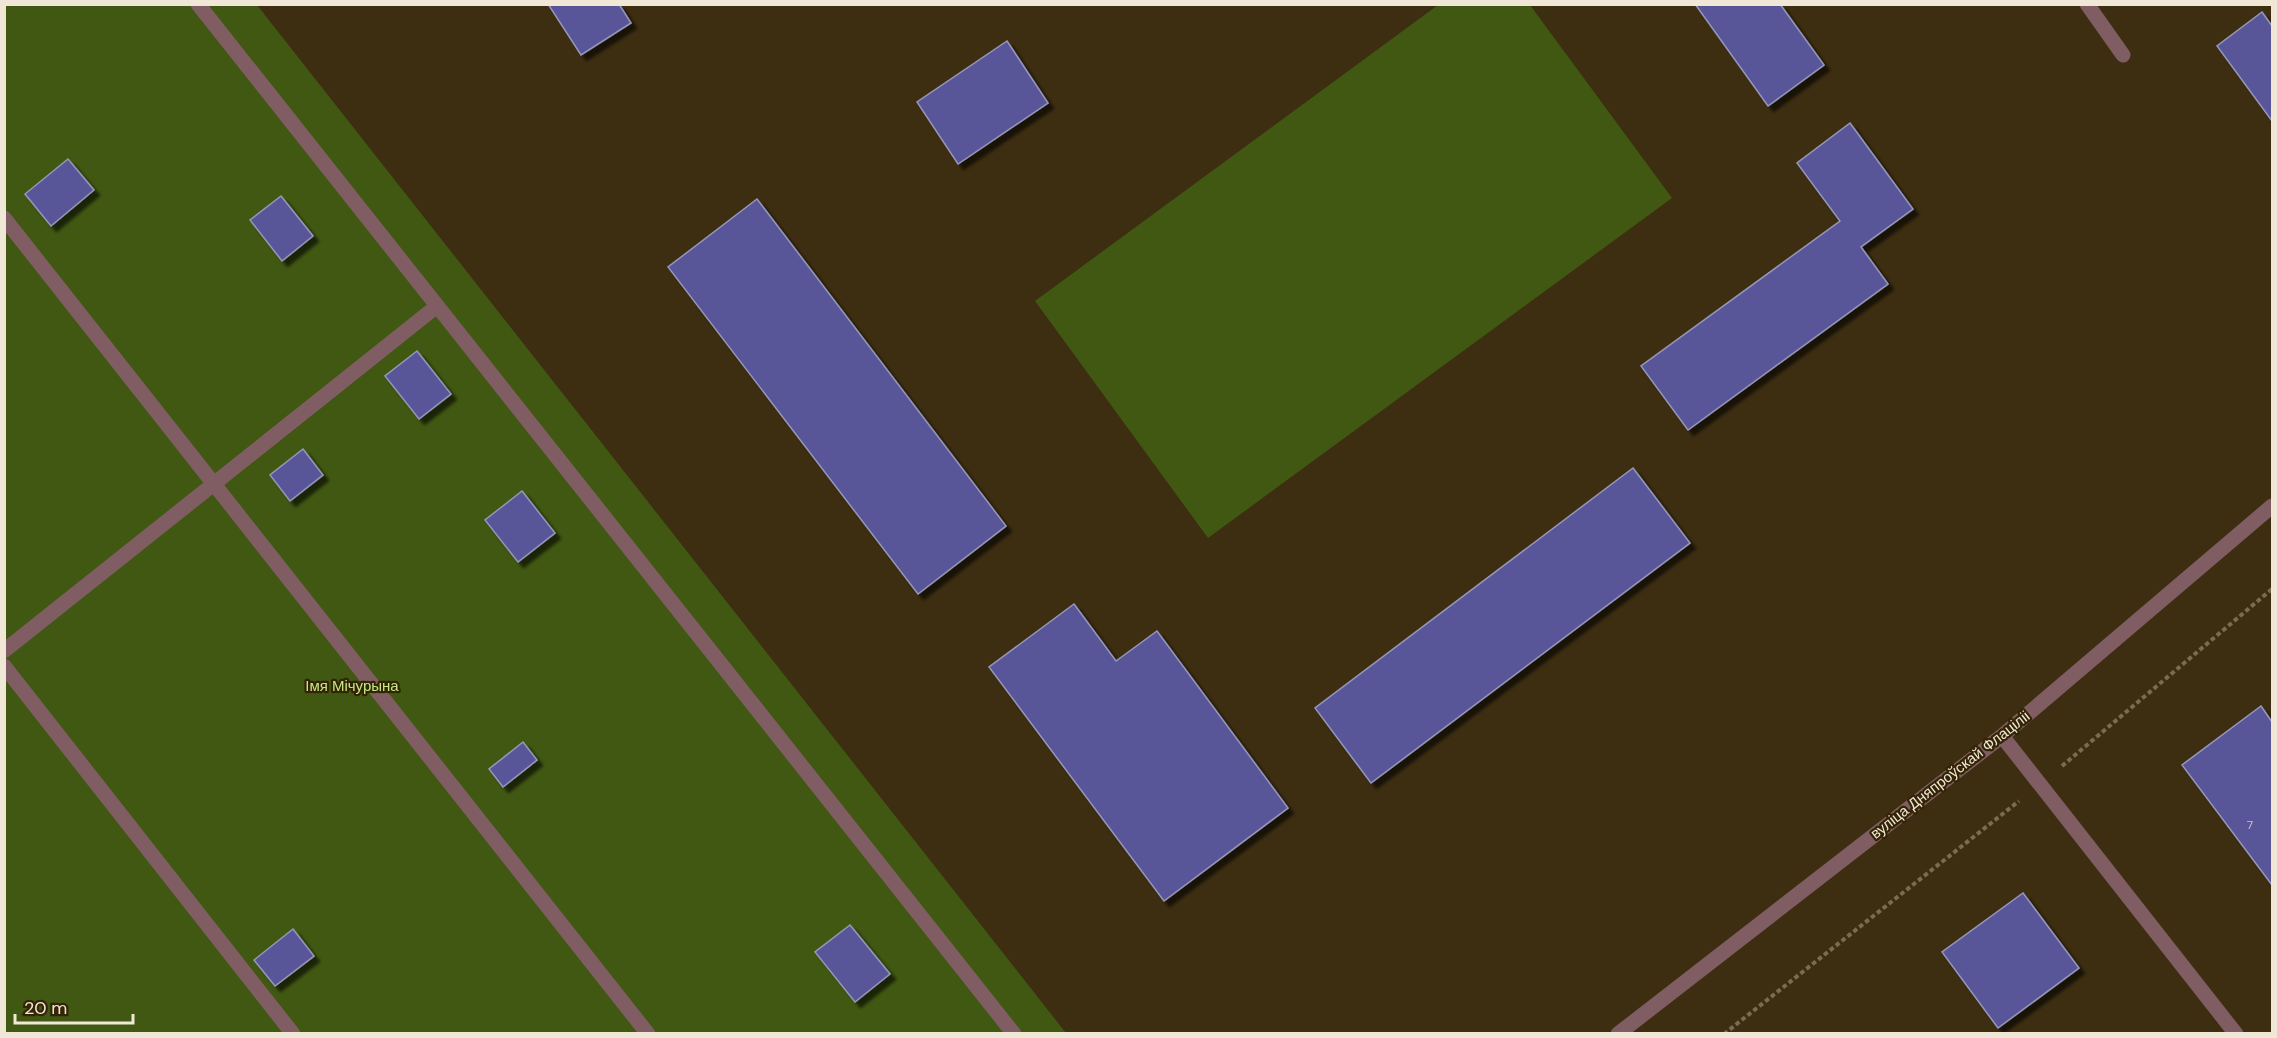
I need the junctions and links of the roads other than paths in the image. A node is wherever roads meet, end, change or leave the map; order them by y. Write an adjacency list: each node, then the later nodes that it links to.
1 (198, 4): 5 (street)
2 (2087, 4): 3 (street)
3 (2123, 55)
4 (4, 218): 6 (street)
5 (437, 306): 6 (street); 13 (street)
6 (214, 484): 8 (street); 12 (street)
7 (2272, 506): 10 (street, вуліца Дняпроўскай Флаціліі)
8 (4, 651)
9 (4, 666): 11 (street)
10 (2002, 736): 14 (street, вуліца Дняпроўскай Флаціліі); 15 (street)
11 (293, 1034)
12 (648, 1034)
13 (1014, 1034)
14 (1618, 1034)
15 (2236, 1034)

